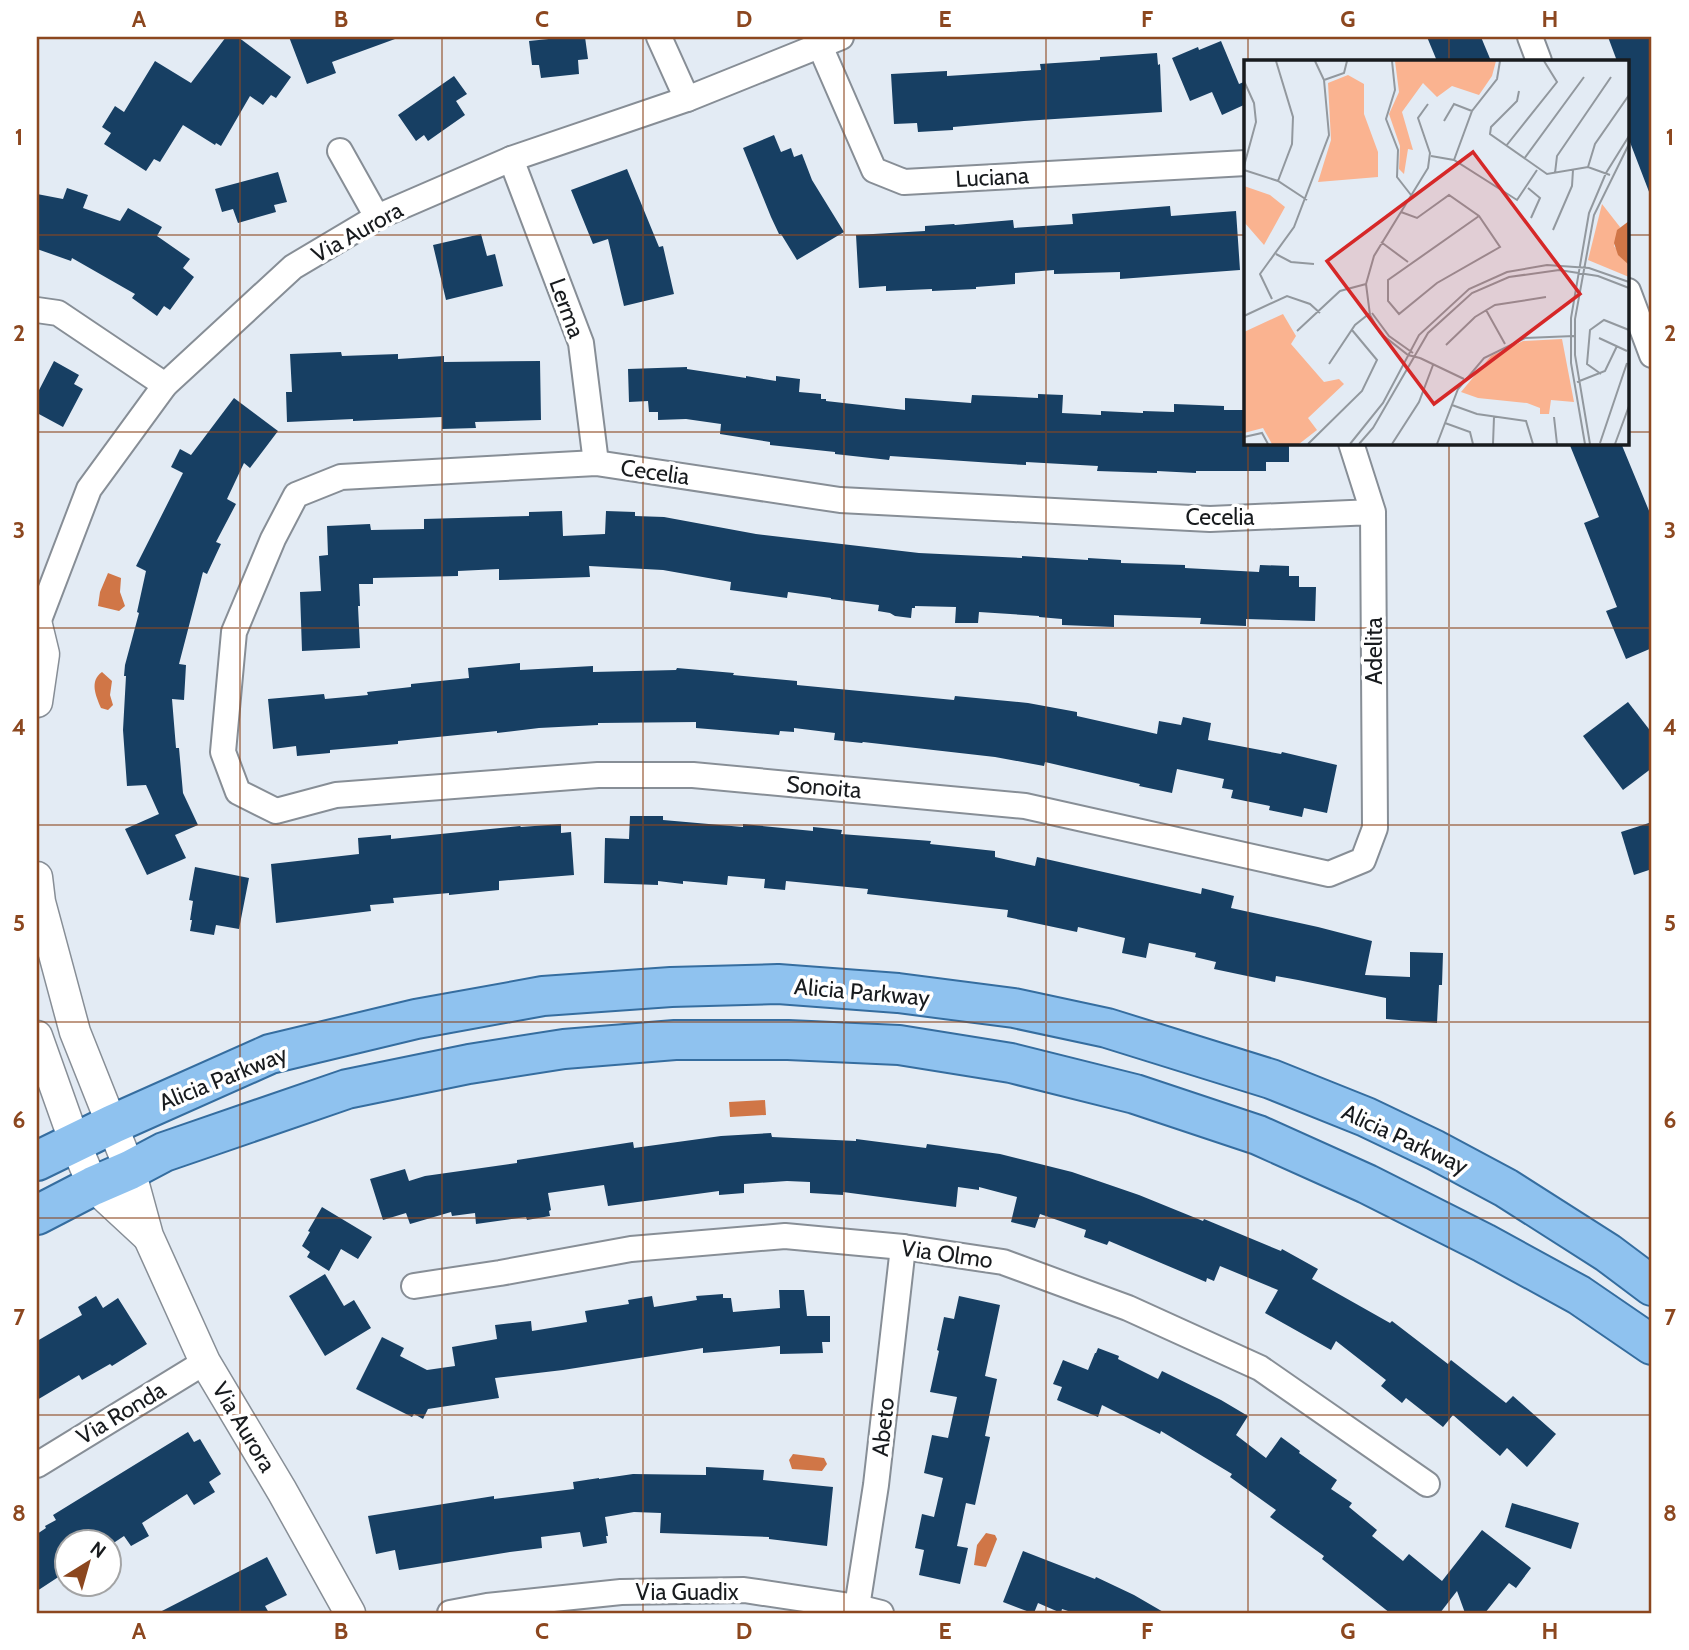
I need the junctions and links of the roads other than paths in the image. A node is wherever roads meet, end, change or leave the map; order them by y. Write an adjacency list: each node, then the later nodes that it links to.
1 (659, 37): 5 (street)
2 (1530, 37): 4 (street)
3 (831, 41): 5 (street, Via Aurora); 8 (street, Luciana)
4 (1539, 60)
5 (687, 99): 7 (street, Via Aurora)
6 (340, 151): 9 (street)
7 (511, 159): 9 (street, Via Aurora); 15 (street, Lerma)
8 (1244, 163)
9 (377, 217): 13 (street, Via Aurora)
10 (1630, 296): 12 (street)
11 (37, 310): 13 (street)
12 (1652, 355)
13 (165, 386): 17 (street, Via Aurora)
14 (1352, 444): 16 (street, Adelita)
15 (596, 463): 16 (street, Cecelia); 19 (street, Cecelia)
16 (1373, 512): 20 (street, Adelita)
17 (37, 625): 18 (street, Via Aurora)
18 (37, 702)
19 (276, 811): 20 (street, Sonoita)
20 (1363, 860)
21 (37, 877): 23 (street, Via Aurora)
22 (37, 1036): 24 (street, Via Aurora)
23 (113, 1124): 24 (main road, Alicia Parkway); 26 (street, Via Aurora); 32 (main road, Alicia Parkway)
24 (75, 1143): 25 (main road, Alicia Parkway); 27 (street, Via Aurora)
25 (37, 1161)
26 (130, 1170): 27 (main road, Alicia Parkway); 29 (street, Via Aurora); 33 (main road, Alicia Parkway)
27 (93, 1186): 28 (main road, Alicia Parkway); 29 (street, Via Aurora)
28 (37, 1215)
29 (148, 1236): 34 (street, Via Aurora)
30 (903, 1247): 31 (street, Via Olmo); 36 (street, Via Olmo); 37 (street, Abeto)
31 (414, 1286)
32 (1652, 1286)
33 (1652, 1345)
34 (205, 1362): 35 (street, Via Ronda); 38 (street, Via Aurora)
35 (37, 1465)
36 (1427, 1484)
37 (857, 1607): 39 (street, Via Guadix); 40 (street, Via Guadix)
38 (350, 1613)
39 (450, 1613)
40 (881, 1613)

